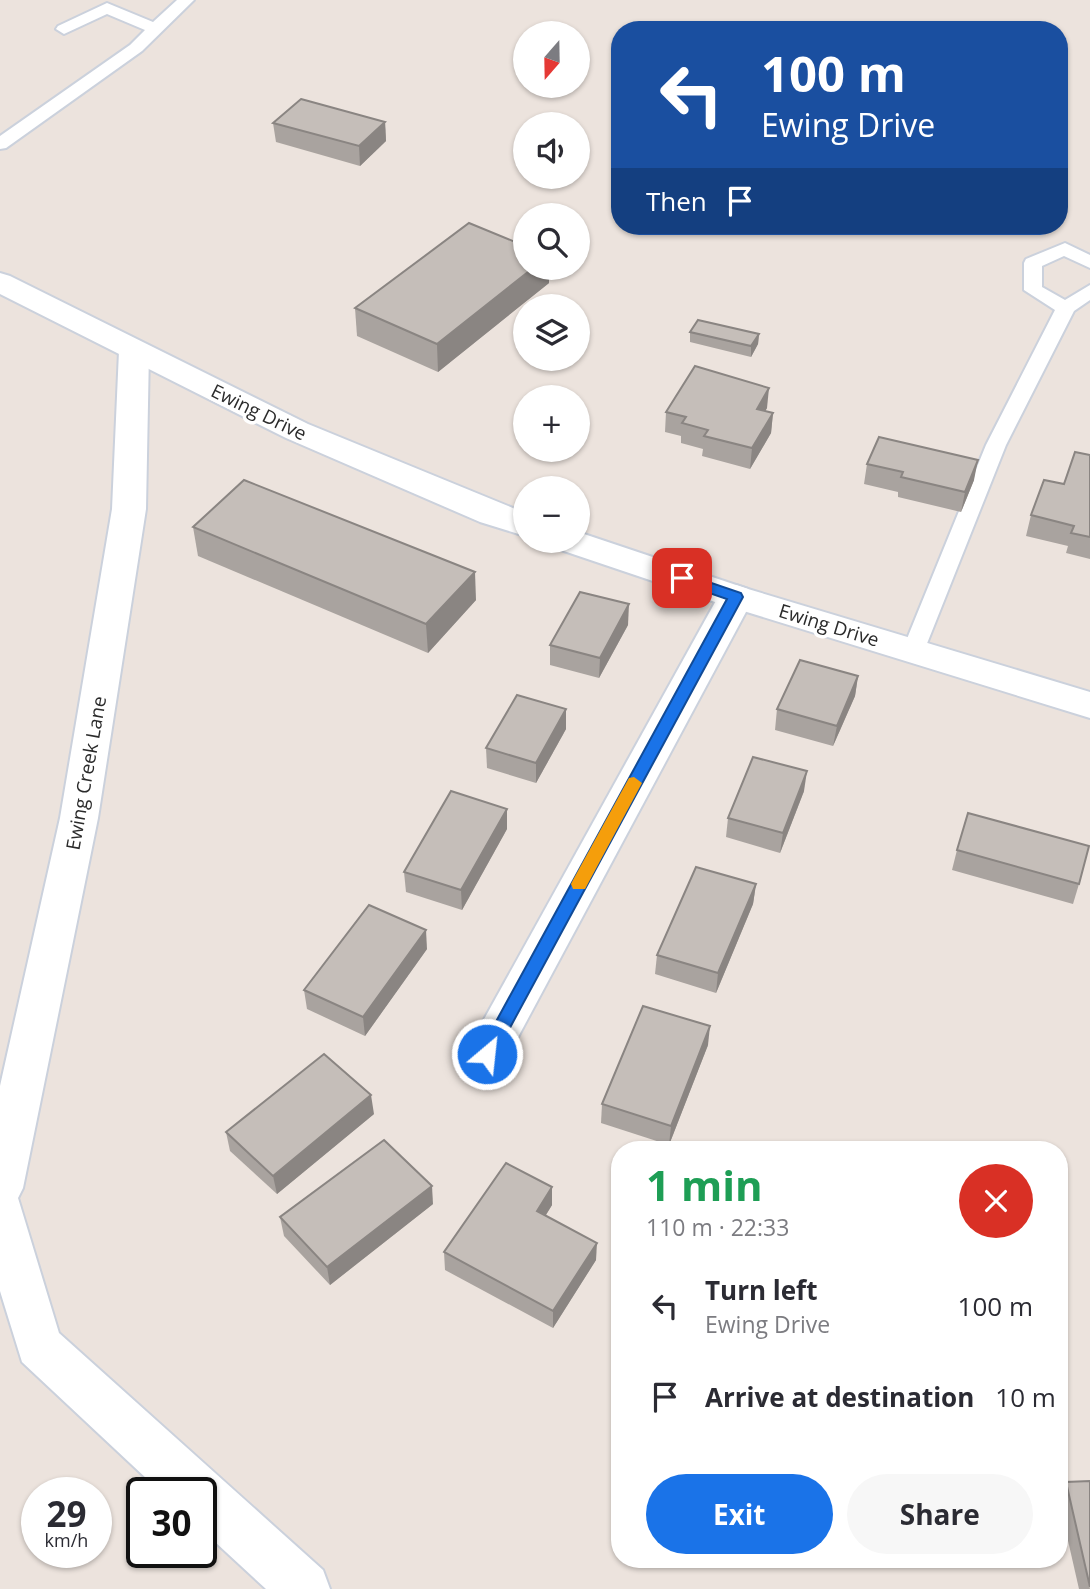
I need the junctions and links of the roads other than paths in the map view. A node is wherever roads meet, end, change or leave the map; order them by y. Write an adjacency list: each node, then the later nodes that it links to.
1 (186, 0): 3 (lane)
2 (64, 29): 3 (lane)
3 (155, 29): 4 (lane)
4 (0, 144)
5 (1090, 262): 8 (lane)
6 (0, 282): 9 (street, Ewing Drive)
7 (1090, 291): 8 (lane)
8 (1066, 308): 13 (lane)
9 (134, 351): 10 (street, Ewing Drive); 16 (street, Ewing Creek Lane)
10 (513, 521)
11 (590, 548): 12 (street, Ewing Drive)
12 (736, 597): 13 (street, Ewing Drive); 15 (street)
13 (913, 651): 14 (street, Ewing Drive)
14 (1090, 705)
15 (487, 1054)
16 (0, 1188)
17 (0, 1208): 18 (street)
18 (182, 1477)
19 (217, 1510): 20 (street)
20 (304, 1589)

